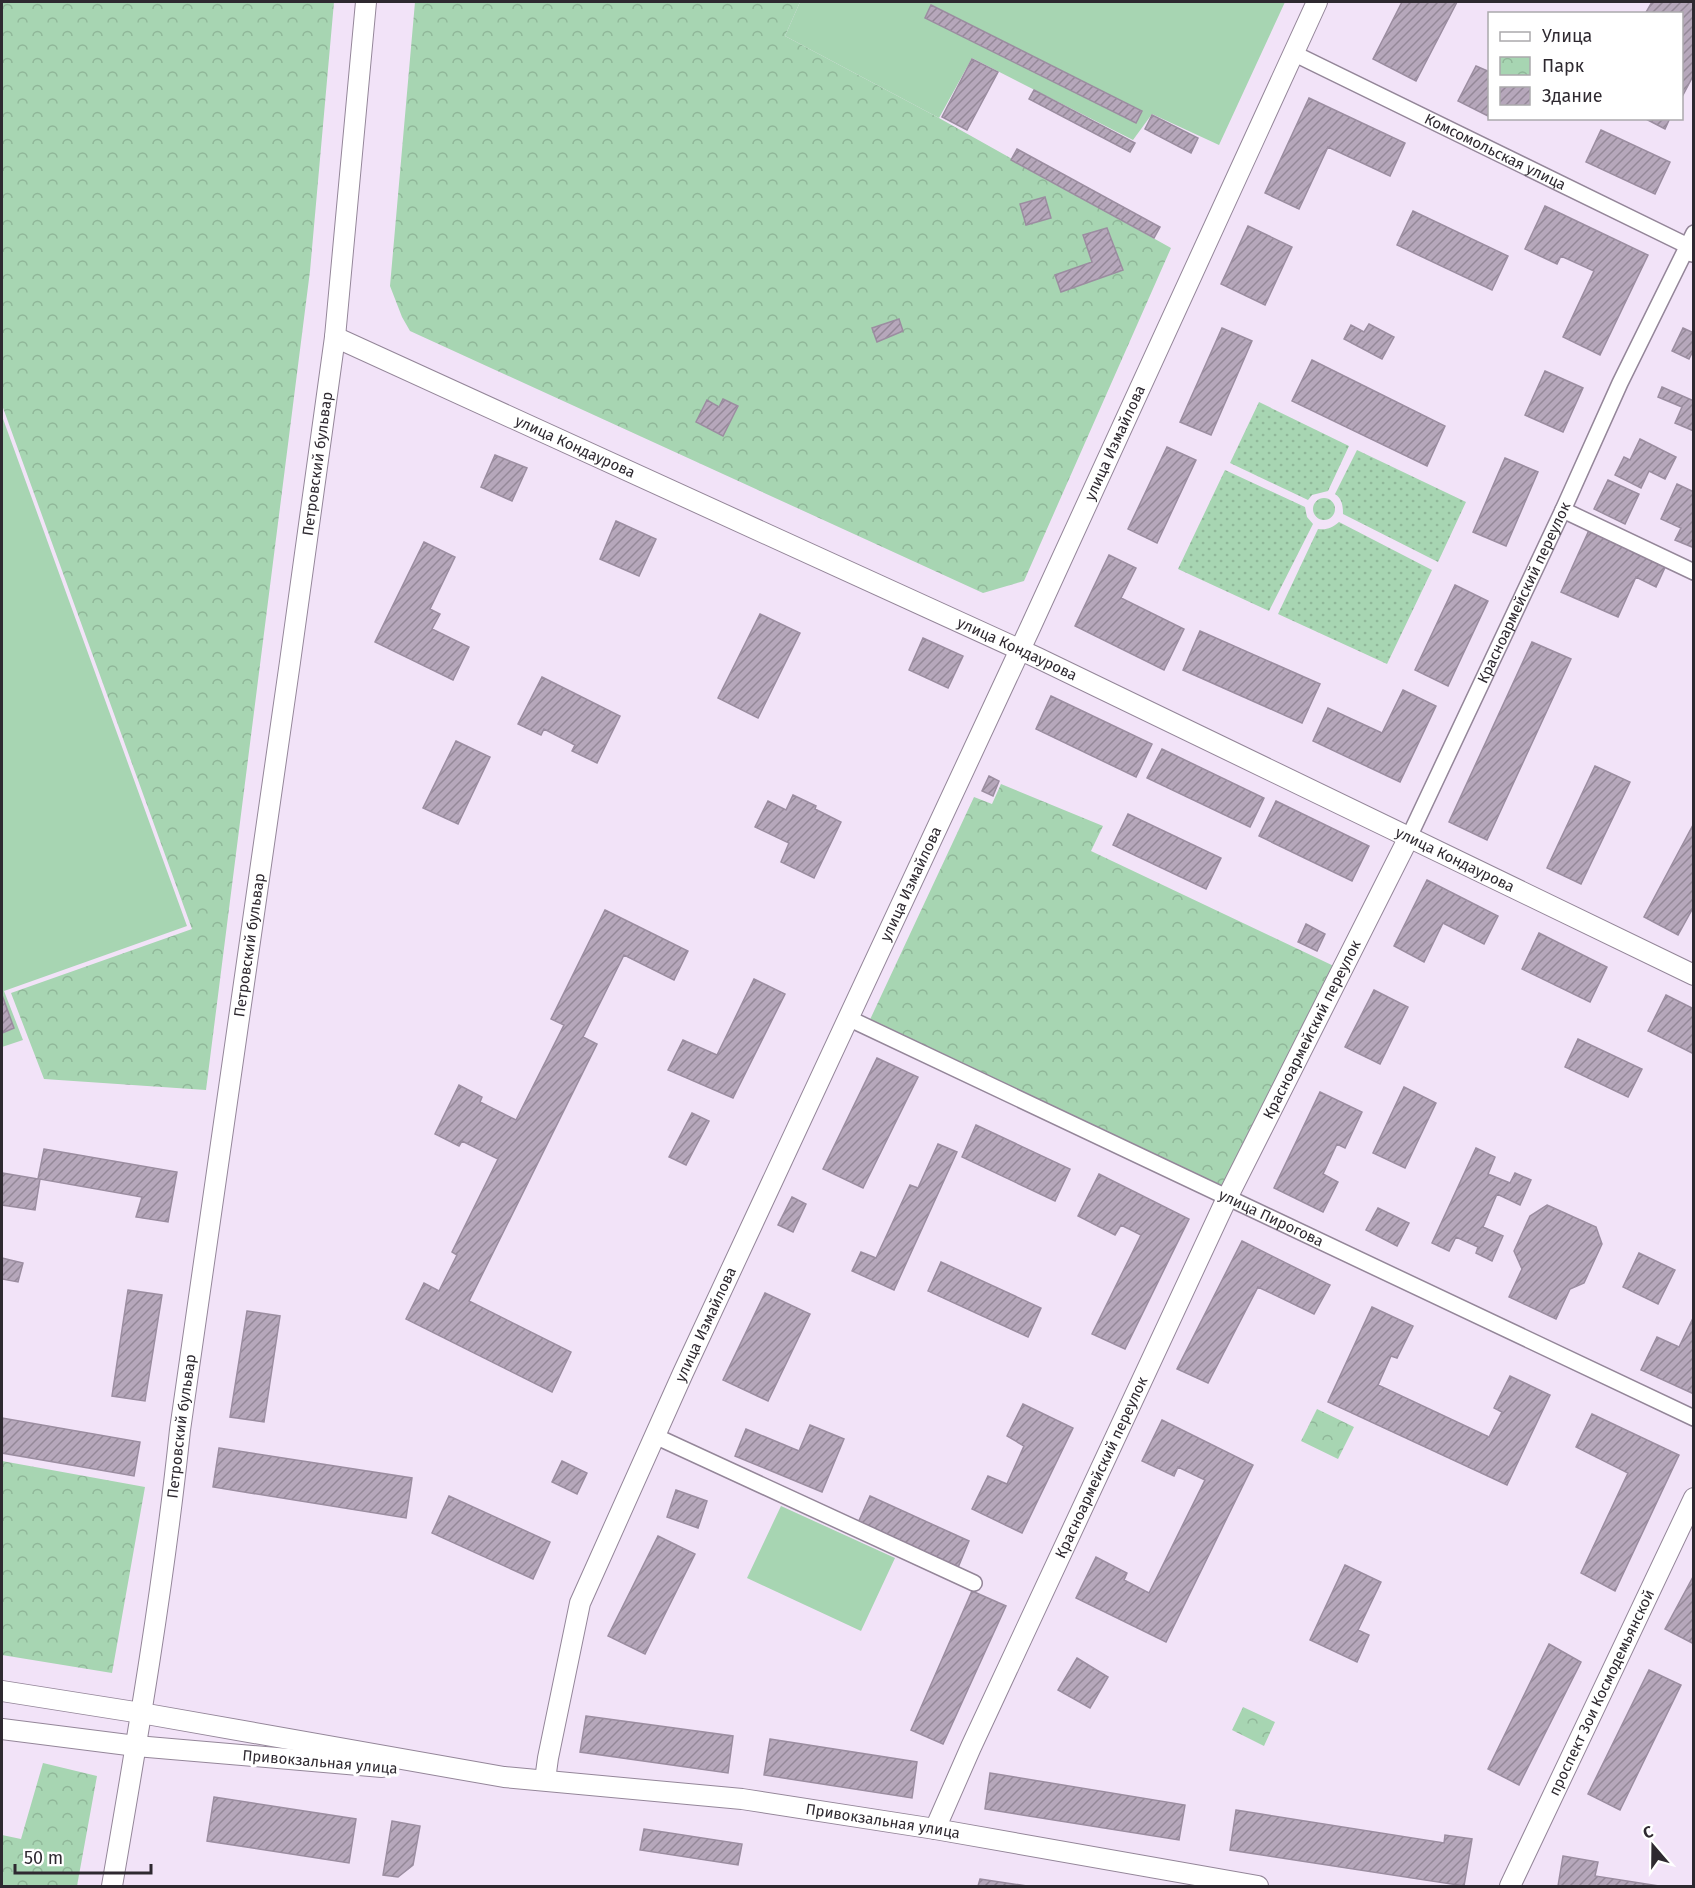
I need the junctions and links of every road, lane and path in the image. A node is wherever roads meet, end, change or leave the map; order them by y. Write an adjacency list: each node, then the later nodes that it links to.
1 (366, 2): 5 (street, Петровский бульвар)
2 (1317, 2): 3 (street, улица Измайлова)
3 (1293, 53): 4 (street, Комсомольская улица); 8 (street, улица Измайлова)
4 (1692, 245): 6 (street, Красноармейский переулок)
5 (335, 337): 8 (street, улица Кондаурова); 18 (street, Петровский бульвар)
6 (1563, 510): 7 (street); 9 (street, Красноармейский переулок)
7 (1694, 572)
8 (1019, 650): 9 (street, улица Кондаурова); 11 (street, улица Измайлова)
9 (1409, 837): 10 (street, улица Кондаурова); 12 (street, Красноармейский переулок)
10 (1694, 975)
11 (848, 1018): 12 (street, улица Пирогова); 14 (street, улица Измайлова)
12 (1227, 1198): 13 (street, улица Пирогова); 23 (street, Красноармейский переулок)
13 (1694, 1418)
14 (655, 1436): 16 (street); 22 (street, улица Измайлова)
15 (1694, 1498): 26 (street, проспект Зои Космодемьянской)
16 (974, 1582)
17 (2, 1691): 18 (street, Привокзальная улица)
18 (141, 1713): 20 (street, Петровский бульвар); 21 (street, Привокзальная улица)
19 (2, 1729): 20 (street, Привокзальная улица)
20 (136, 1746): 21 (street, Привокзальная улица); 24 (street, Петровский бульвар)
21 (504, 1777): 22 (street, Привокзальная улица)
22 (545, 1780): 23 (street, Привокзальная улица)
23 (935, 1829): 25 (street, Привокзальная улица)
24 (112, 1887)
25 (1258, 1887)
26 (1510, 1887)

